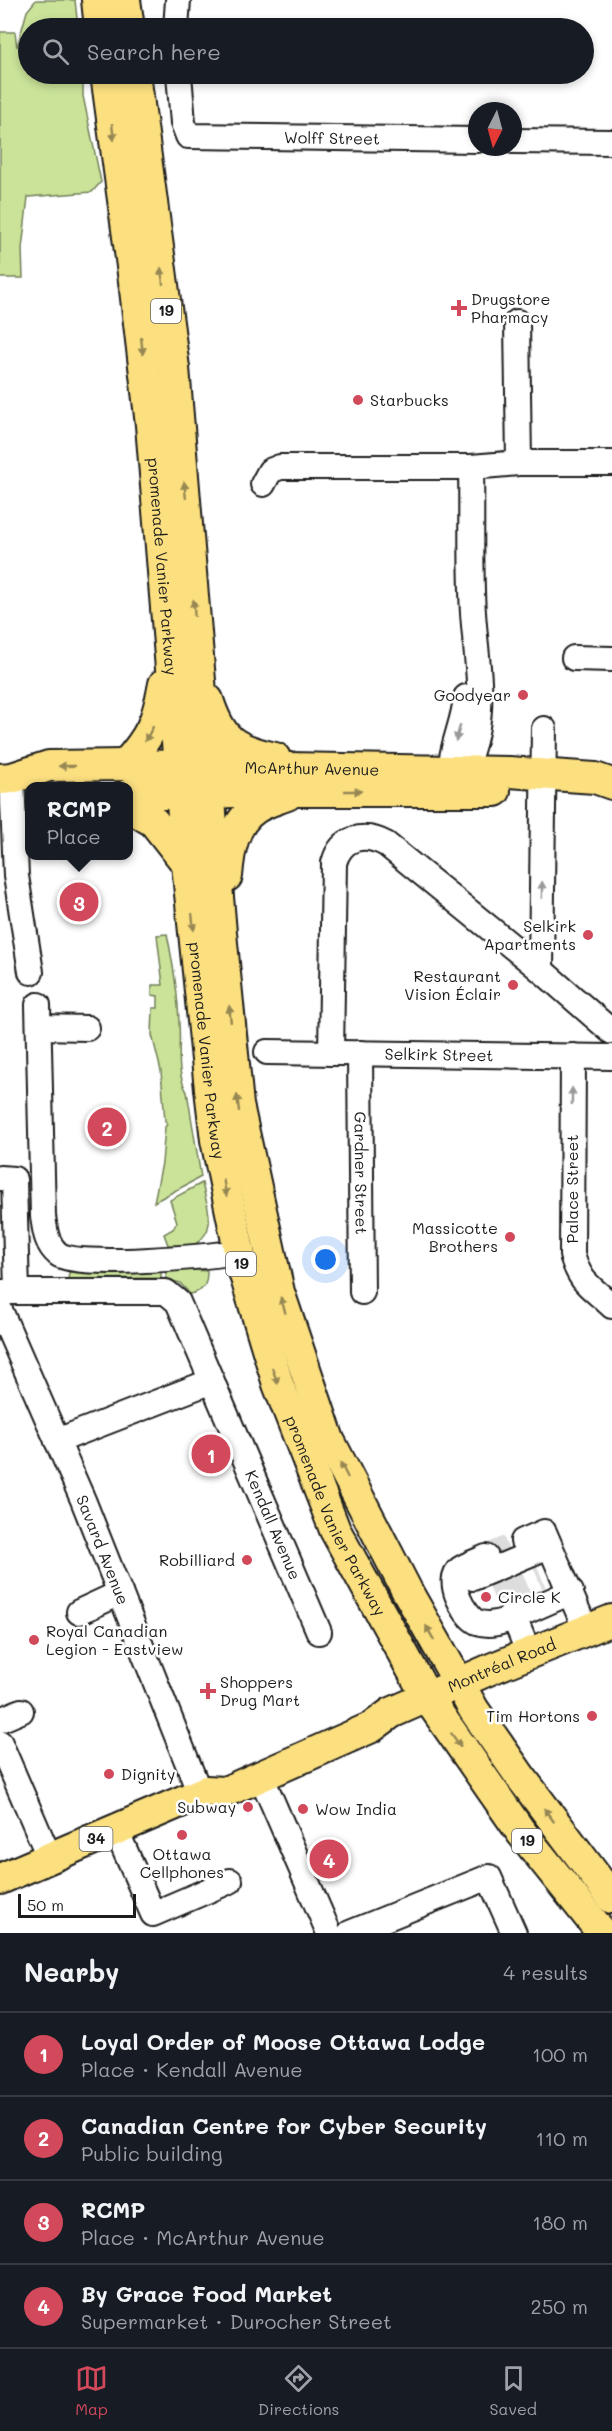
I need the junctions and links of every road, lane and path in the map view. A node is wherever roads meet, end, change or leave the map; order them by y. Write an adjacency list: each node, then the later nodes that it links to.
1 (97, 0): 4 (main road)
2 (125, 0): 5 (main road)
3 (177, 0): 6 (street)
4 (99, 18)
5 (128, 18)
6 (176, 18)
7 (107, 84): 18 (main road, promenade Vanier Parkway / 19, one-way to 18)
8 (136, 84): 21 (main road, 19, one-way to 8)
9 (180, 84): 10 (street, Wolff Street)
10 (468, 140)
11 (522, 141): 12 (street)
12 (612, 142)
13 (517, 322): 14 (street)
14 (519, 463): 15 (street); 16 (street)
15 (612, 463)
16 (471, 467): 17 (street); 24 (street)
17 (262, 484)
18 (168, 657): 23 (main road, one-way to 23); 25 (main road, promenade Vanier Parkway / 19)
19 (574, 658): 20 (street)
20 (612, 659)
21 (198, 666): 25 (main road, 19); 26 (main road)
22 (544, 729): 28 (street)
23 (125, 765): 25 (main road, McArthur Avenue); 27 (main road, McArthur Avenue, one-way to 27)
24 (456, 778): 26 (main road, McArthur Avenue); 28 (main road, McArthur Avenue)
25 (194, 780): 26 (main road, McArthur Avenue); 30 (main road, McArthur Avenue); 32 (main road, promenade Vanier Parkway / 19); 33 (main road, 19)
26 (304, 780): 33 (main road)
27 (15, 781): 35 (street)
28 (543, 783): 29 (main road, McArthur Avenue); 34 (street, one-way to 28)
29 (612, 785)
30 (133, 794)
31 (133, 809): 32 (main road)
32 (187, 864): 44 (main road, promenade Vanier Parkway / 19, one-way to 44)
33 (221, 933): 62 (main road, 19, one-way to 33)
34 (541, 970): 37 (street); 39 (street)
35 (31, 972)
36 (87, 1028): 44 (street)
37 (612, 1032)
38 (267, 1052): 39 (street, Selkirk Street)
39 (331, 1053): 40 (street, Selkirk Street)
40 (360, 1053): 41 (street, Selkirk Street); 46 (street, Gardner Street)
41 (573, 1056): 42 (street, Selkirk Street); 47 (street, Palace Street, one-way to 41)
42 (612, 1057)
43 (0, 1178): 45 (street)
44 (239, 1252): 63 (main road, promenade Vanier Parkway / 19, one-way to 63)
45 (8, 1292): 49 (street, Kendall Avenue)
46 (362, 1292)
47 (612, 1306)
48 (0, 1310): 50 (street, Savard Avenue)
49 (212, 1381): 50 (street); 60 (street, Kendall Avenue)
50 (57, 1441): 56 (street, Savard Avenue)
51 (522, 1541): 52 (street)
52 (549, 1546): 53 (street); 55 (street)
53 (493, 1567): 54 (street); 58 (street)
54 (473, 1578)
55 (571, 1592): 58 (street); 59 (street)
56 (120, 1593): 57 (street); 67 (street, Savard Avenue)
57 (79, 1612)
58 (513, 1615): 61 (street)
59 (599, 1625): 61 (main road, Montréal Road / 34)
60 (320, 1632)
61 (529, 1654): 62 (main road, Montréal Road / 34)
62 (458, 1684): 63 (main road, Montréal Road / 34); 72 (main road, 19, one-way to 62)
63 (426, 1698): 64 (main road, Montréal Road / 34); 76 (main road, promenade Vanier Parkway / 19, one-way to 76)
64 (391, 1713): 66 (main road, Montréal Road / 34); 67 (main road, Montréal Road)
65 (0, 1743): 69 (street)
66 (261, 1776): 67 (main road, Montréal Road / 34); 73 (street)
67 (203, 1792): 68 (main road, Montréal Road / 34)
68 (116, 1830): 69 (main road, Montréal Road / 34); 71 (street)
69 (50, 1859): 70 (main road, Montréal Road / 34)
70 (0, 1879)
71 (230, 1881)
72 (612, 1898)
73 (328, 1933)
74 (350, 1933): 75 (street)
75 (514, 1933)
76 (602, 1933)

